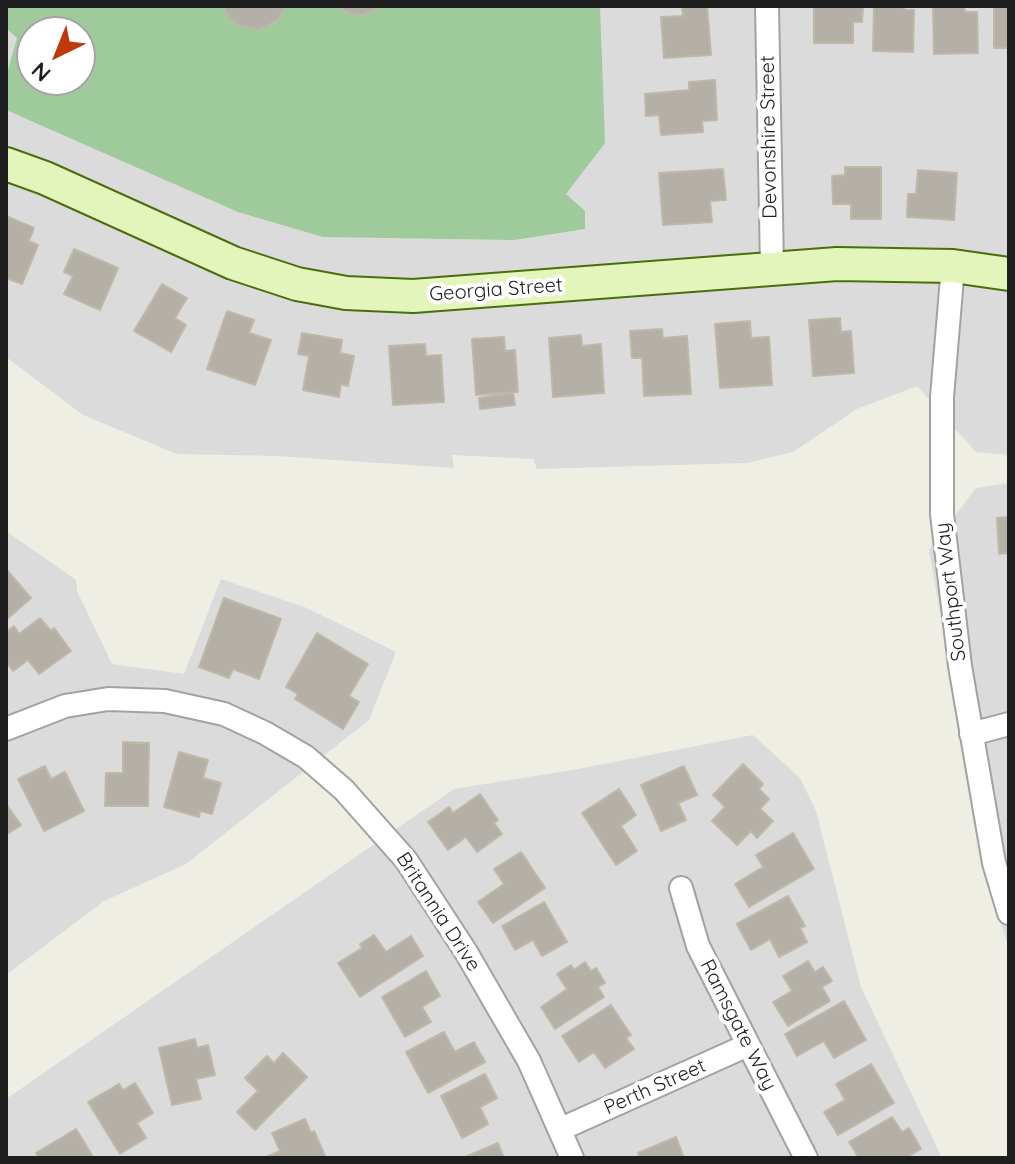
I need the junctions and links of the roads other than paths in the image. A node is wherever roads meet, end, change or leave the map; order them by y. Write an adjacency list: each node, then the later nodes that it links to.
1 (767, 6): 4 (street, Devonshire Street)
2 (6, 164): 4 (street, Georgia Street)
3 (953, 266): 4 (street, Georgia Street); 5 (street, Georgia Street); 8 (street, Southport Way)
4 (772, 267)
5 (1009, 274)
6 (1009, 724): 8 (street)
7 (6, 729): 12 (street, Britannia Drive)
8 (971, 734): 10 (street, Southport Way)
9 (681, 888): 11 (street, Ramsgate Way)
10 (1009, 913)
11 (748, 1045): 12 (street, Perth Street); 14 (street, Ramsgate Way)
12 (561, 1129): 13 (street, Britannia Drive)
13 (572, 1158)
14 (806, 1158)

